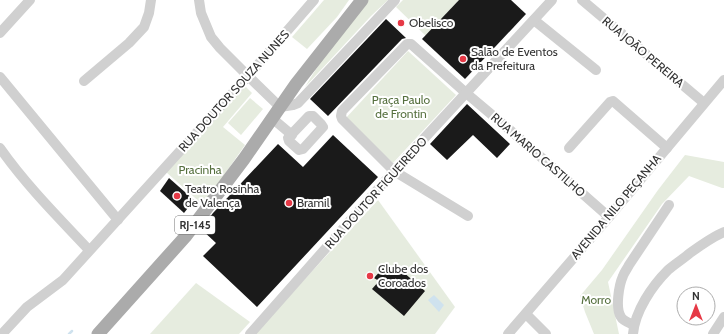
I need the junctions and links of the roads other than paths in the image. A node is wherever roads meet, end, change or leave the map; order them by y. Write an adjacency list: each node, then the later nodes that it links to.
1 (30, 0): 10 (street)
2 (151, 0): 15 (street)
3 (199, 0): 12 (street)
4 (314, 0): 12 (street, RUA DOUTOR SOUZA NUNES)
5 (362, 0): 18 (main road, RJ-145)
6 (395, 0): 18 (street)
7 (552, 0): 9 (street, RUA DOUTOR FIGUEIREDO)
8 (582, 0): 17 (street, RUA JOÃO PEREIRA)
9 (534, 20): 11 (street); 16 (street, RUA DOUTOR FIGUEIREDO)
10 (0, 33)
11 (596, 70)
12 (248, 76): 18 (street); 28 (street, RUA DOUTOR SOUZA NUNES)
13 (0, 78): 28 (street)
14 (724, 80): 17 (street, AVENIDA NILO PEÇANHA)
15 (84, 81)
16 (466, 93): 24 (street, RUA DOUTOR FIGUEIREDO); 24 (street, RUA MARIO CASTILHO); 27 (street, RUA MARIO CASTILHO)
17 (704, 103): 23 (street, AVENIDA NILO PEÇANHA)
18 (280, 107): 19 (main road, RJ-145)
19 (272, 119): 20 (street); 35 (main road, RJ-145)
20 (292, 135)
21 (0, 148): 30 (street)
22 (569, 148): 23 (street)
23 (667, 148): 27 (street, AVENIDA NILO PEÇANHA)
24 (394, 171): 26 (street); 36 (street, RUA DOUTOR FIGUEIREDO)
25 (669, 205): 33 (street)
26 (468, 216)
27 (609, 217): 31 (street, AVENIDA NILO PEÇANHA)
28 (118, 220): 30 (street, RUA DOUTOR SOUZA NUNES)
29 (724, 232): 33 (street)
30 (89, 250): 34 (street, RUA DOUTOR SOUZA NUNES)
31 (526, 314): 37 (street, AVENIDA NILO PEÇANHA); 38 (street)
32 (724, 317): 39 (street)
33 (634, 329)
34 (2, 334)
35 (98, 334)
36 (250, 334)
37 (508, 334)
38 (546, 334)
39 (713, 334)

